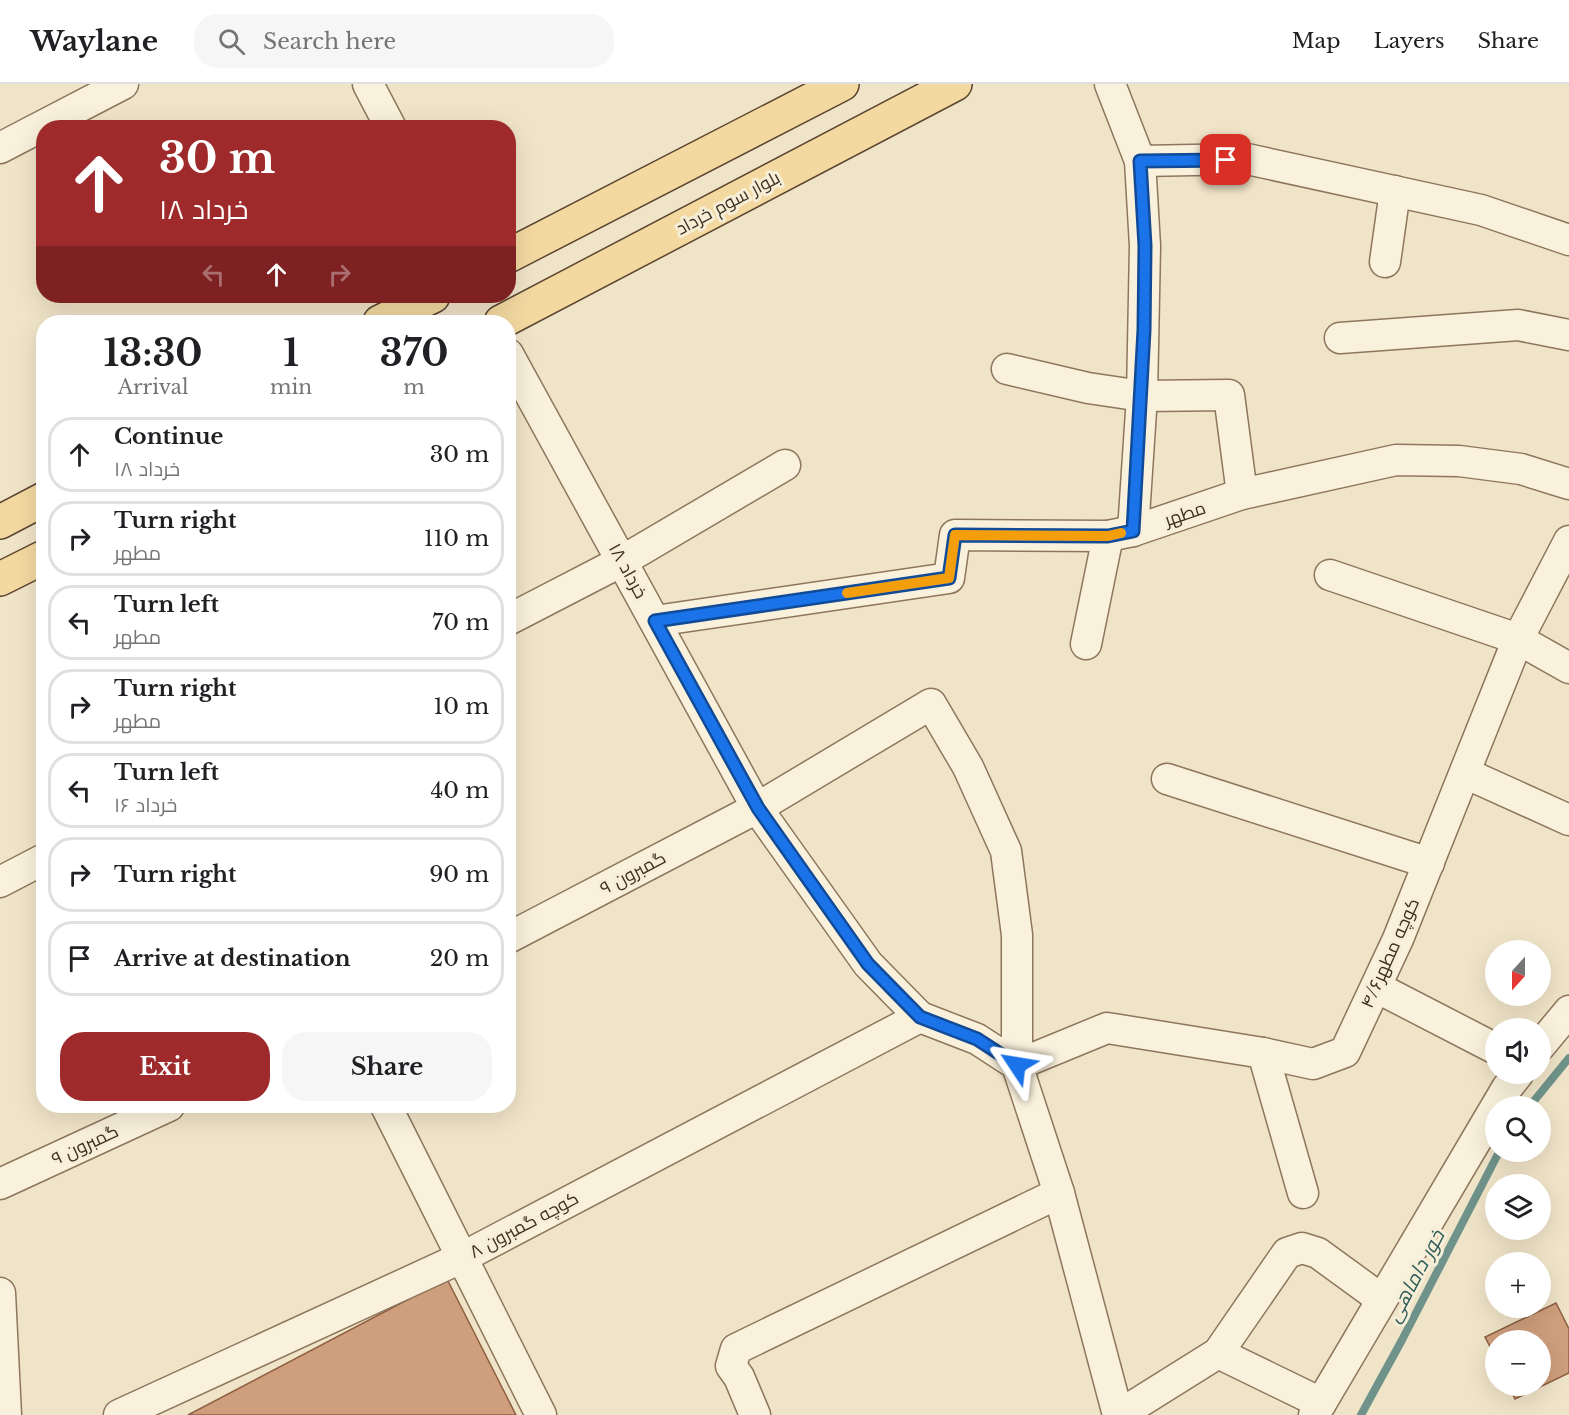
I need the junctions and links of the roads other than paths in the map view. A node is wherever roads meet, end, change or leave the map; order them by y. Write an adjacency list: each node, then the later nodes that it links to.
1 (123, 84): 6 (street)
2 (368, 84): 7 (street)
3 (842, 84): 13 (main road)
4 (955, 84): 17 (main road, بلوار سوم خرداد)
5 (1110, 84): 10 (street)
6 (54, 120)
7 (387, 120)
8 (36, 129): 9 (street)
9 (0, 148)
10 (1140, 161): 11 (street); 22 (street)
11 (1395, 191): 12 (street); 14 (street)
12 (1569, 240)
13 (516, 252)
14 (1385, 262)
15 (419, 303): 16 (main road)
16 (394, 315)
17 (514, 315)
18 (1569, 335): 19 (street)
19 (1340, 338)
20 (516, 369): 31 (street, خرداد ۱۸)
21 (1007, 369): 22 (street)
22 (1142, 396): 25 (street); 28 (street)
23 (784, 465): 31 (street)
24 (1569, 484): 25 (street, مطهر)
25 (1242, 494): 28 (street, مطهر)
26 (36, 503): 27 (main road)
27 (0, 522)
28 (1121, 533): 35 (street, مطهر); 37 (street)
29 (1569, 541): 36 (street, کوچه مطهر۴/۶)
30 (36, 561): 33 (main road)
31 (622, 561): 34 (street); 35 (street, خرداد ۱۸)
32 (1330, 575): 36 (street)
33 (0, 579)
34 (516, 616)
35 (655, 621): 41 (street, خرداد ۱۸)
36 (1518, 639): 38 (street); 39 (street, کوچه مطهر۴/۶)
37 (1086, 645)
38 (1569, 668)
39 (1465, 773): 42 (street); 44 (street, کوچه مطهر۴/۶)
40 (1167, 778): 44 (street)
41 (758, 808): 46 (street, گمبرون ۹); 49 (street, خرداد ۱۸); 53 (street, گمبرون ۹)
42 (1569, 820)
43 (36, 863): 45 (street)
44 (1429, 863): 47 (street, کوچه مطهر۴/۶)
45 (0, 882)
46 (516, 934)
47 (1376, 987): 51 (street); 52 (street, کوچه مطهر۴/۶)
48 (1569, 1011): 50 (street)
49 (920, 1017): 53 (street); 60 (street, کوچه گمبرون ۸)
50 (1551, 1033)
51 (1485, 1042)
52 (1263, 1053): 53 (street, کوچه مطهر۴/۶); 59 (street)
53 (1017, 1065): 58 (street)
54 (1510, 1084): 62 (street)
55 (154, 1113): 57 (street, گمبرون ۹)
56 (390, 1113): 60 (street)
57 (0, 1184)
58 (1059, 1193): 68 (street); 69 (street)
59 (1303, 1193)
60 (463, 1257): 66 (street, کوچه گمبرون ۸); 67 (street)
61 (0, 1293): 65 (street)
62 (1381, 1299): 63 (street); 64 (street)
63 (1218, 1353): 64 (street); 69 (street)
64 (1318, 1409)
65 (6, 1415)
66 (118, 1415)
67 (541, 1415)
68 (755, 1415)
69 (1119, 1415)

